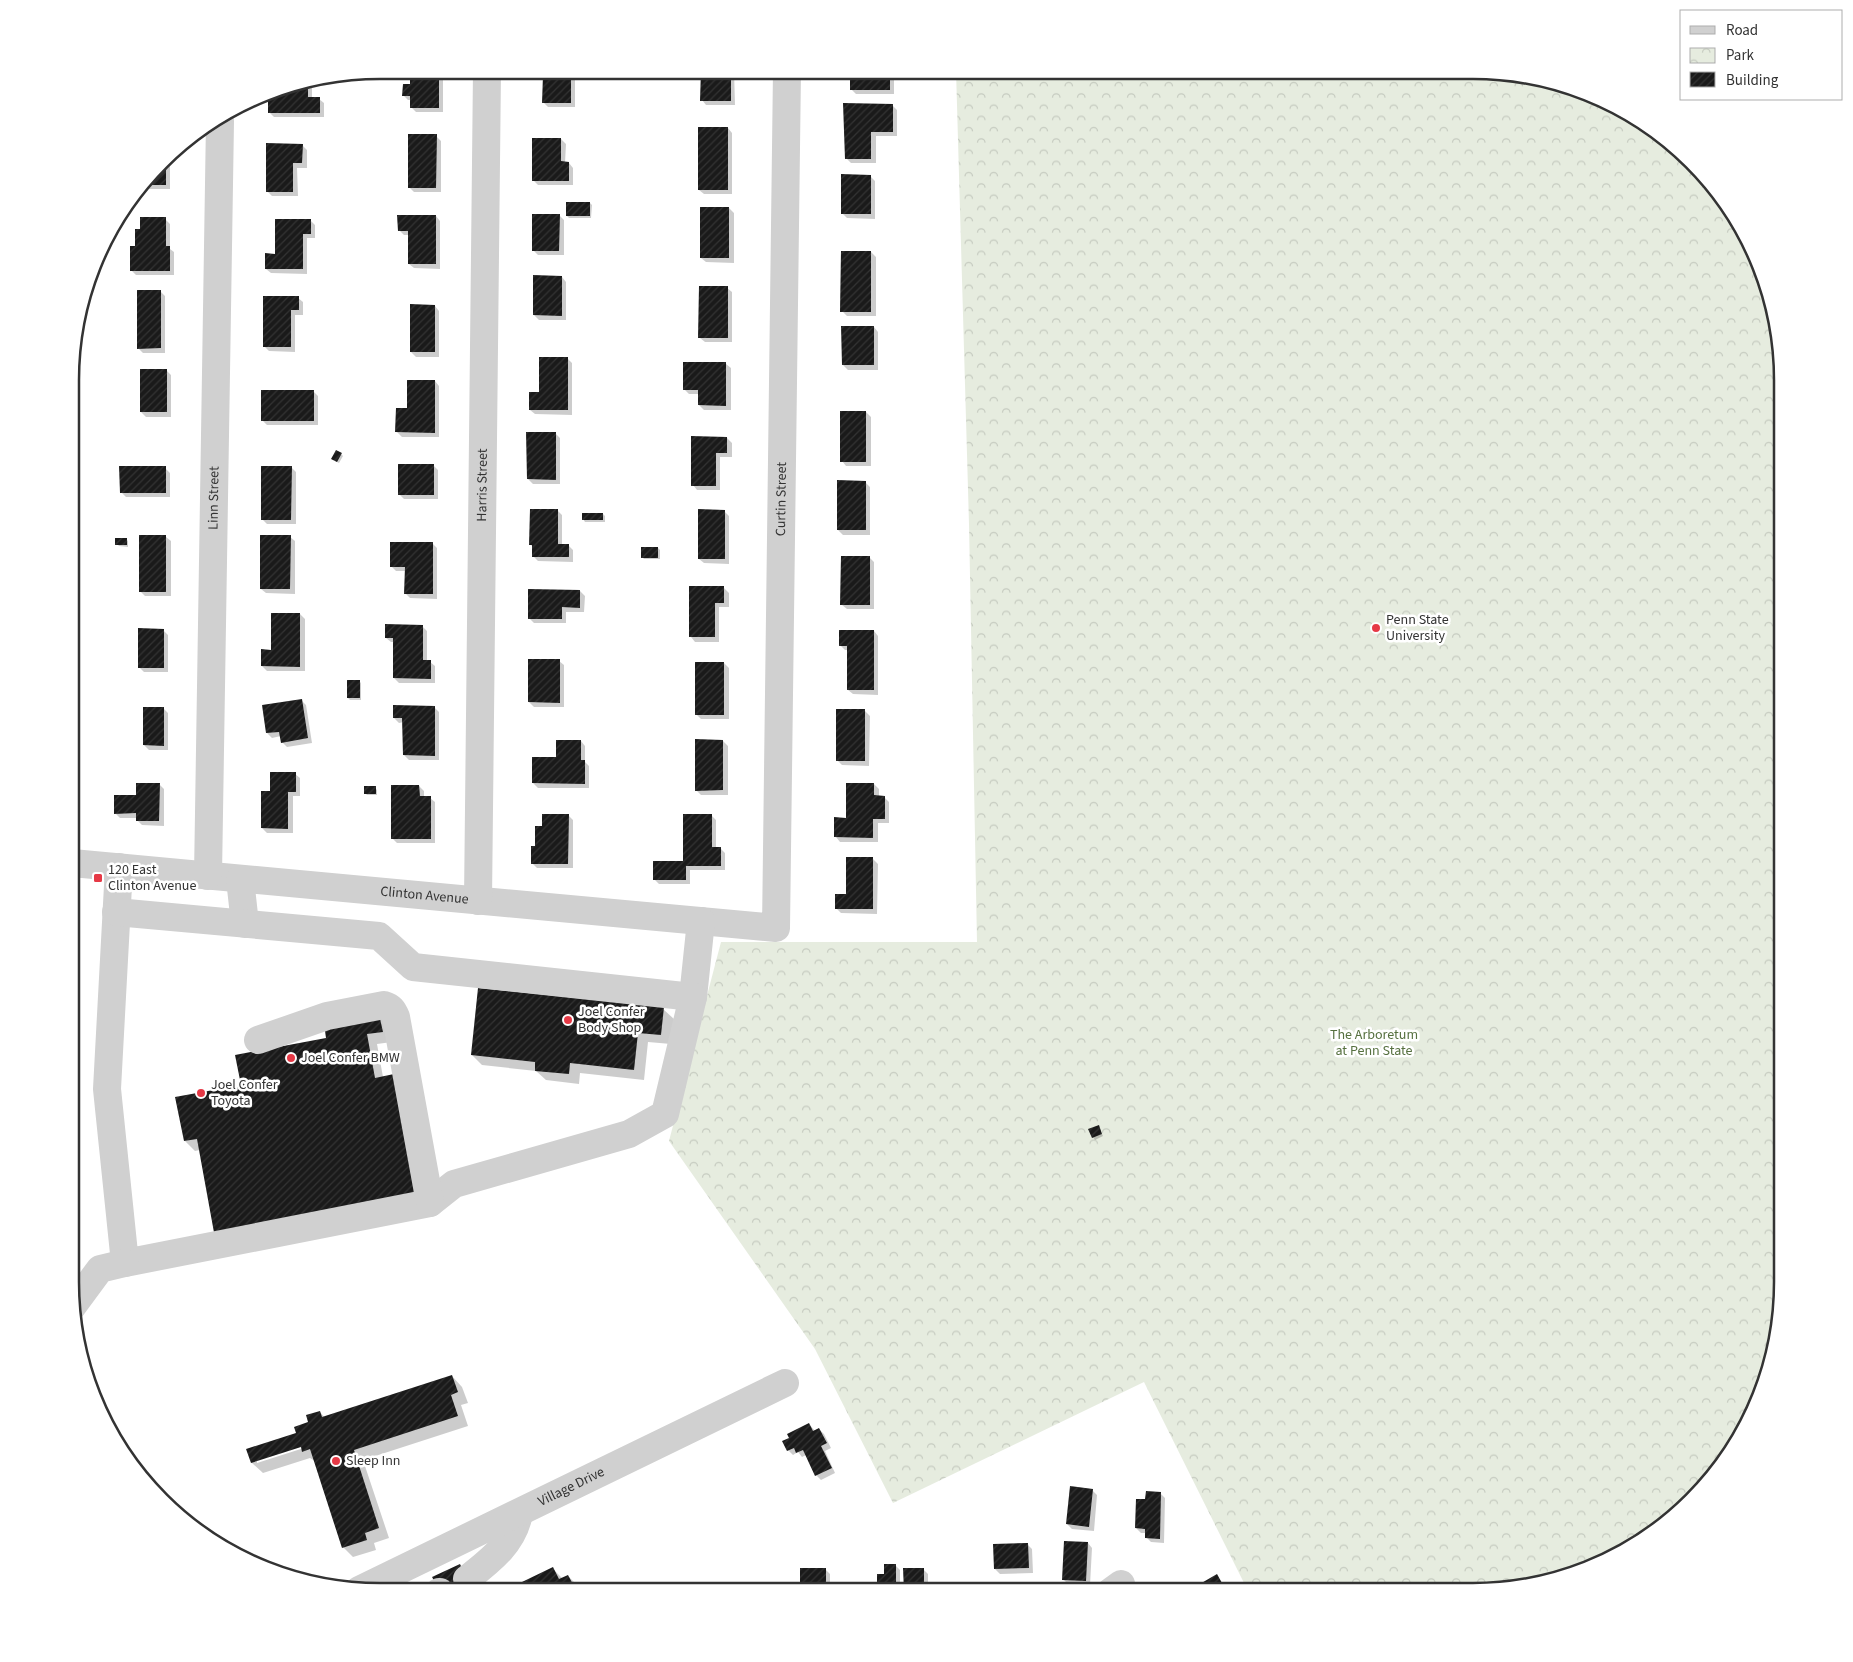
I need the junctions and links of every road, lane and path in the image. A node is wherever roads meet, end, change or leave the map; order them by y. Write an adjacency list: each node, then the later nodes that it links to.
1 (487, 79): 8 (street, Harris Street)
2 (786, 79): 12 (street, Curtin Street)
3 (220, 124): 6 (street, Linn Street)
4 (79, 864): 5 (street, Clinton Avenue)
5 (119, 867): 6 (street, Clinton Avenue); 9 (street)
6 (208, 876): 7 (street, Clinton Avenue)
7 (240, 879): 8 (street, Clinton Avenue); 11 (street)
8 (478, 901): 10 (street, Clinton Avenue)
9 (116, 912): 11 (street); 16 (street)
10 (701, 921): 12 (street, Clinton Avenue); 13 (street)
11 (245, 924): 13 (street)
12 (776, 928)
13 (692, 997): 15 (street)
14 (258, 1040): 15 (street)
15 (430, 1203): 16 (street)
16 (125, 1263): 17 (street)
17 (79, 1298)
18 (785, 1383): 19 (street, Village Drive)
19 (518, 1513): 20 (street); 21 (street, Village Drive)
20 (467, 1579)
21 (376, 1583)

